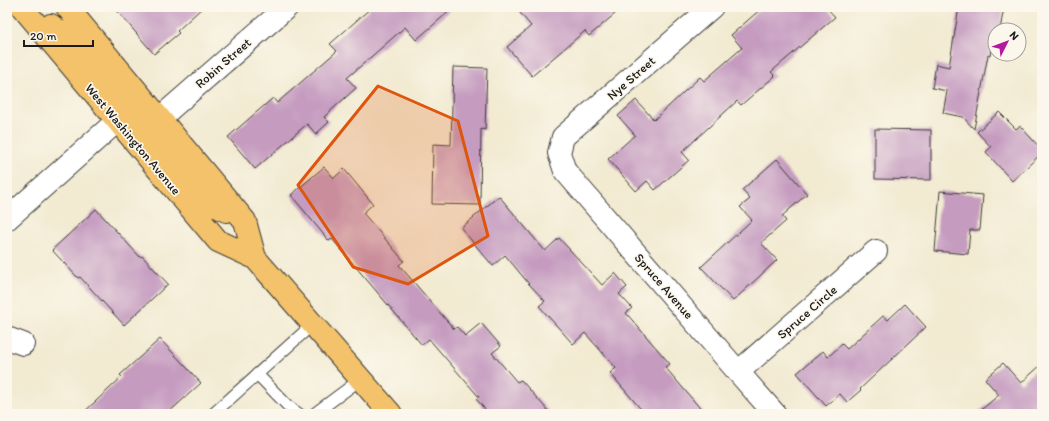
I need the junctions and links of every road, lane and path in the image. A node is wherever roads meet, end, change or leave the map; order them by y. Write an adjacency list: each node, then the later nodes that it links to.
1 (22, 7): 7 (main road, West Washington Avenue)
2 (25, 7): 6 (main road)
3 (67, 7): 6 (main road, West Washington Avenue)
4 (287, 7): 6 (street, Robin Street)
5 (712, 7): 8 (street, Nye Street)
6 (160, 118): 10 (main road, West Washington Avenue)
7 (117, 121): 9 (street); 10 (main road); 12 (main road, West Washington Avenue)
8 (559, 153): 14 (street, Spruce Avenue)
9 (7, 218)
10 (245, 221): 12 (main road, West Washington Avenue)
11 (876, 251): 14 (street, Spruce Circle)
12 (255, 258): 13 (main road, West Washington Avenue)
13 (313, 324): 15 (lane); 16 (main road, West Washington Avenue)
14 (738, 372): 21 (street, Spruce Avenue)
15 (257, 374): 17 (lane); 18 (lane)
16 (361, 379): 19 (lane); 20 (main road, West Washington Avenue)
17 (213, 414)
18 (299, 414)
19 (314, 414)
20 (391, 414)
21 (775, 414)

